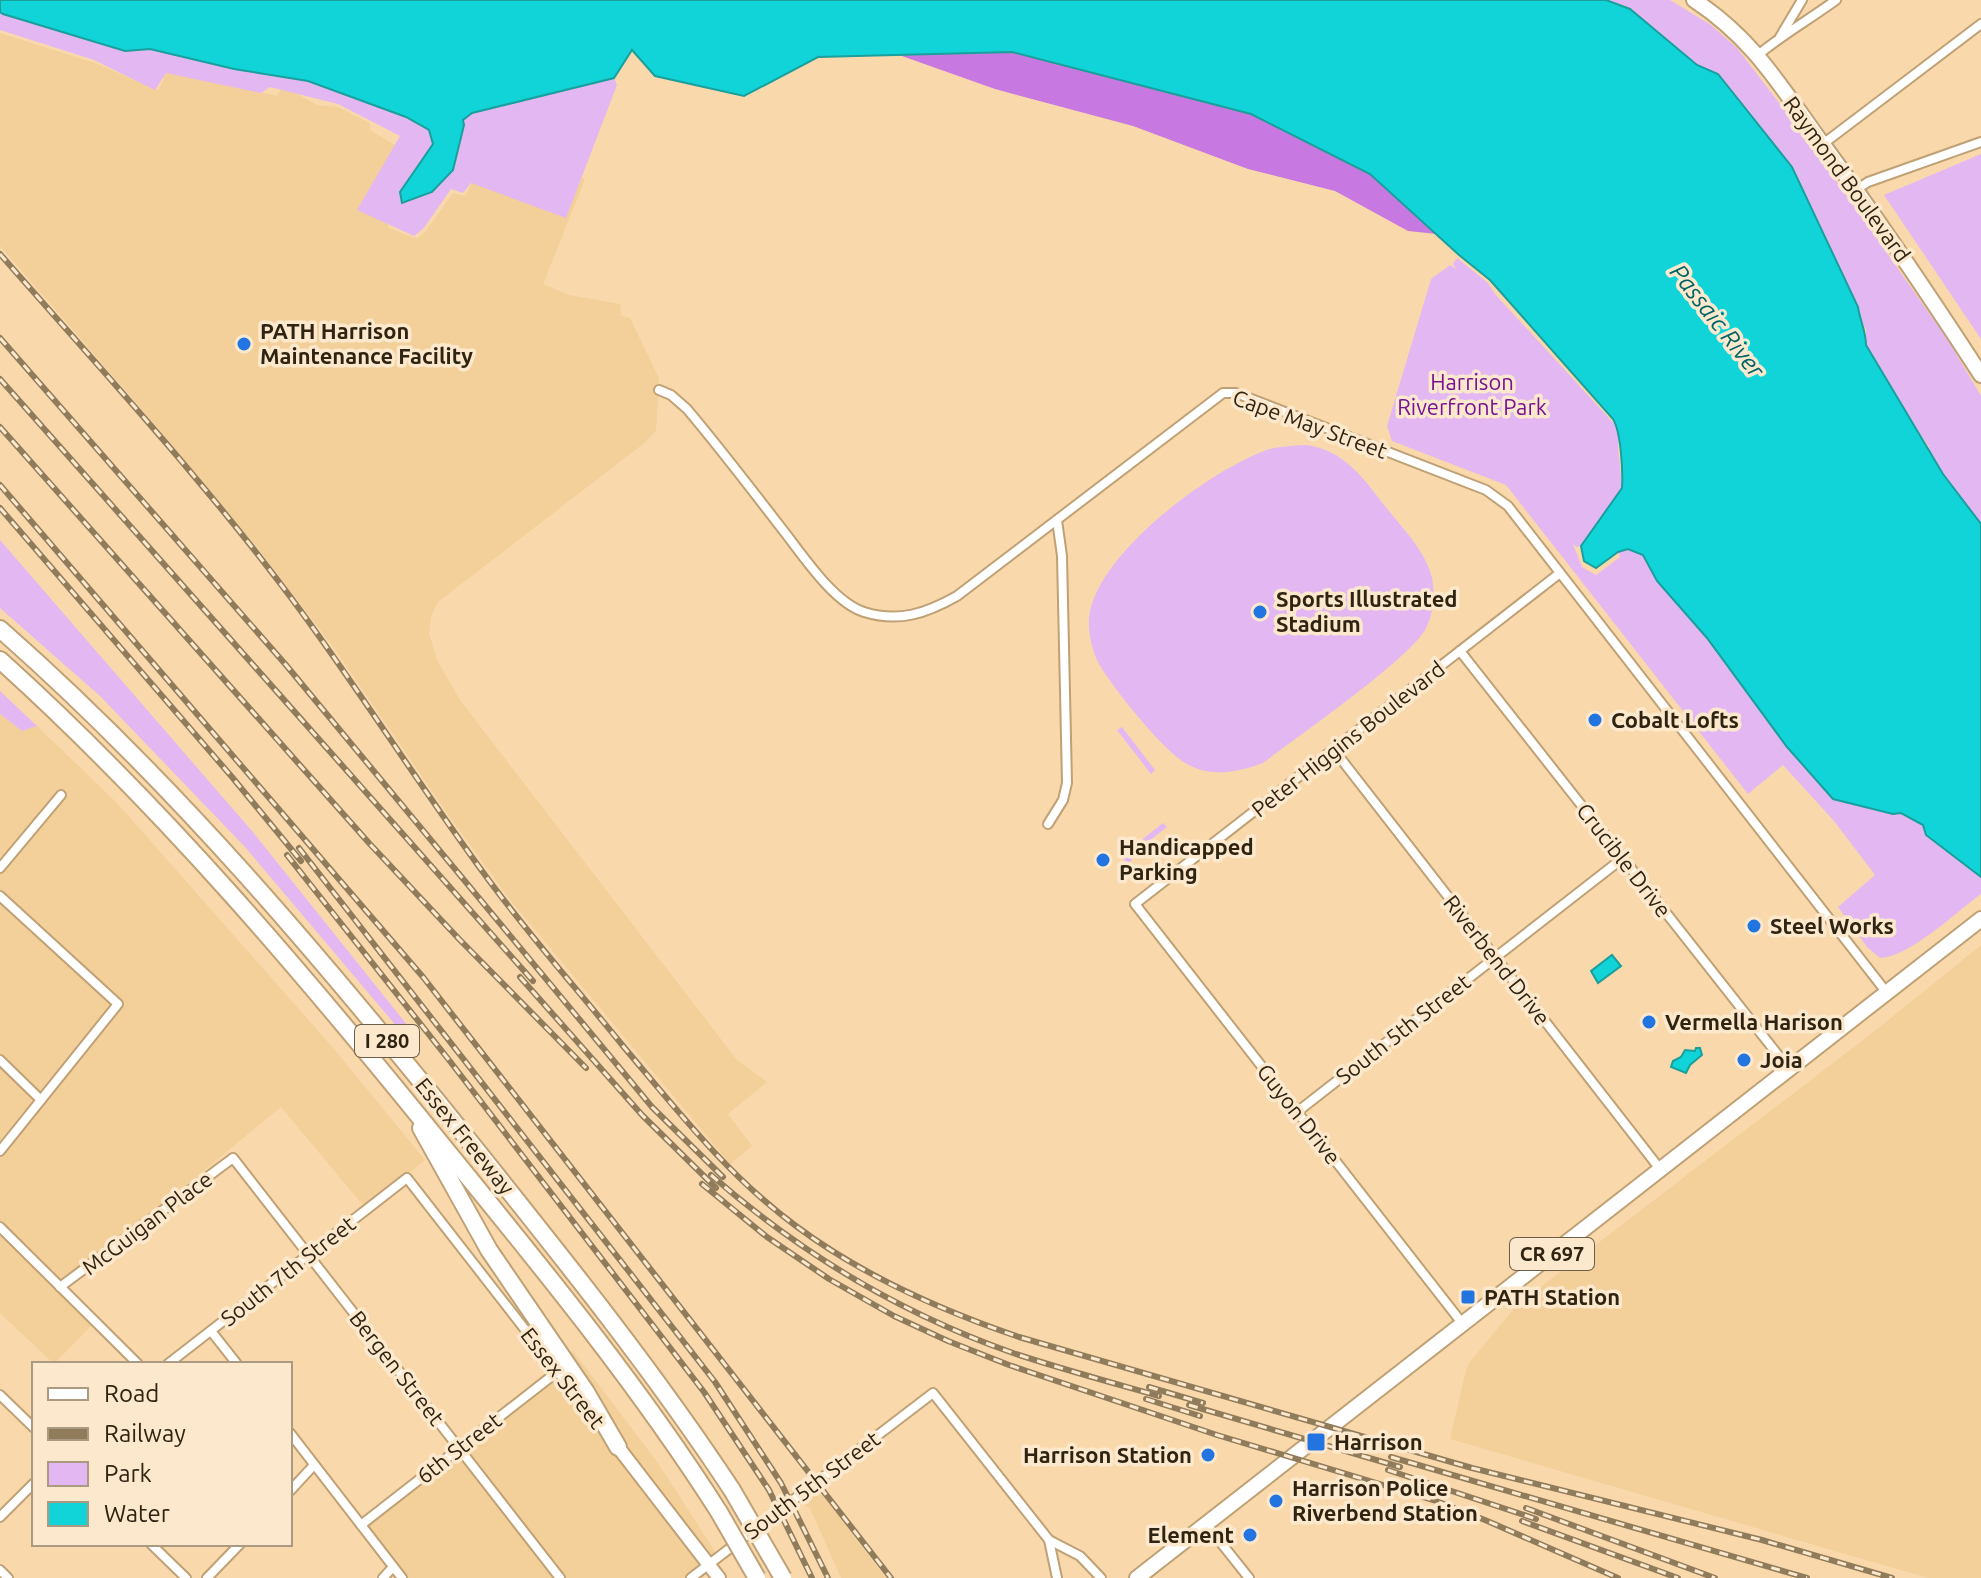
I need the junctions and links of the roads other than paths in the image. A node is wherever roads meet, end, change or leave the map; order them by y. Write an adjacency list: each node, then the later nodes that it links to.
1 (1694, 0): 6 (main road, Raymond Boulevard)
2 (1802, 0): 5 (street)
3 (1836, 0): 5 (street)
4 (1981, 24): 8 (street)
5 (1780, 37): 6 (street)
6 (1758, 55): 8 (main road, Raymond Boulevard)
7 (1981, 142): 9 (street)
8 (1823, 144): 9 (main road, Raymond Boulevard)
9 (1857, 189): 10 (main road, Raymond Boulevard)
10 (1981, 375)
11 (659, 390): 12 (street, Cape May Street)
12 (1057, 520): 13 (street, Cape May Street); 19 (street)
13 (1560, 573): 15 (street, Peter Higgins Boulevard); 26 (street, Cape May Street)
14 (0, 629): 71 (highway, Essex Freeway / I 280, bridge)
15 (1460, 651): 17 (street, Peter Higgins Boulevard); 20 (street, Crucible Drive)
16 (0, 660): 30 (highway, Essex Freeway / I 280)
17 (1334, 750): 23 (street, Peter Higgins Boulevard); 25 (street, Riverbend Drive)
18 (61, 795): 21 (street)
19 (1048, 824)
20 (1623, 858): 25 (street, South 5th Street); 28 (street, Crucible Drive)
21 (0, 868)
22 (0, 896): 29 (street)
23 (1135, 904): 31 (street, Guyon Drive)
24 (1981, 919): 26 (main road, CR 697)
25 (1494, 956): 31 (street, South 5th Street); 34 (street, Riverbend Drive)
26 (1887, 993): 28 (main road, CR 697)
27 (0, 1060): 29 (street)
28 (1789, 1069): 34 (main road, CR 697)
29 (41, 1100): 32 (street)
30 (413, 1108): 48 (highway); 70 (highway, Essex Freeway / I 280, bridge)
31 (1297, 1112): 39 (street, Guyon Drive)
32 (0, 1151)
33 (233, 1158): 37 (street, Bergen Street); 38 (street, McGuigan Place)
34 (1660, 1169): 39 (main road, CR 697)
35 (407, 1178): 37 (street, South 7th Street); 44 (street, Essex Street)
36 (0, 1227): 38 (street)
37 (308, 1255): 40 (street, South 7th Street); 49 (street, Bergen Street)
38 (60, 1287): 41 (street)
39 (1462, 1323): 54 (main road, CR 697)
40 (211, 1331): 42 (street, South 7th Street); 43 (street)
41 (136, 1362)
42 (171, 1362)
43 (235, 1362)
44 (557, 1372): 48 (street, Essex Street); 49 (street, 6th Street)
45 (0, 1395): 46 (street)
46 (32, 1426)
47 (292, 1436): 50 (street)
48 (618, 1447): 59 (street, Essex Street)
49 (459, 1448): 55 (street, 6th Street); 67 (street, Bergen Street)
50 (314, 1465): 52 (street); 55 (street)
51 (32, 1485): 53 (street)
52 (292, 1489)
53 (0, 1517)
54 (1209, 1522): 74 (main road, CR 697); 75 (street)
55 (361, 1525): 60 (street)
56 (1049, 1540): 59 (street, South 5th Street); 72 (street); 73 (street)
57 (153, 1546): 63 (street)
58 (238, 1546): 64 (street)
59 (708, 1564): 68 (street, South 5th Street); 69 (street, Essex Street)
60 (393, 1567): 65 (street); 66 (street)
61 (0, 1570): 62 (street)
62 (8, 1578)
63 (186, 1578)
64 (207, 1578)
65 (383, 1578)
66 (402, 1578)
67 (560, 1578)
68 (691, 1578)
69 (719, 1578)
70 (757, 1578)
71 (783, 1578)
72 (1057, 1578)
73 (1101, 1578)
74 (1137, 1578)
75 (1249, 1578)

